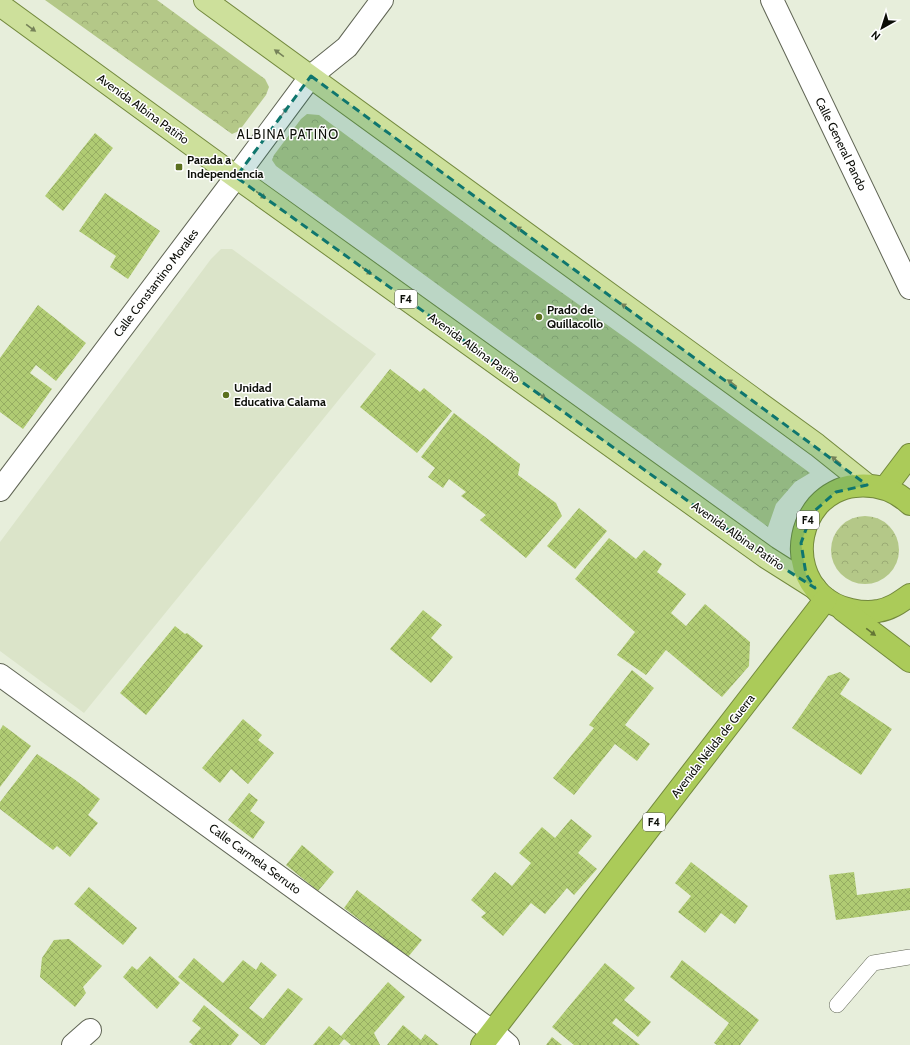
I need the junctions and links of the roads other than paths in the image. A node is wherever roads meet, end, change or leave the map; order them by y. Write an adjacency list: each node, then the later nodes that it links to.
1 (205, 0): 5 (main road, one-way to 1)
2 (382, 0): 5 (street, Calle Constantino Morales)
3 (772, 0): 7 (street, Calle General Pando)
4 (0, 5): 6 (main road, Avenida Albina Patiño / F4, one-way to 6)
5 (311, 76): 6 (street, Calle Constantino Morales, one-way to 5); 9 (main road, one-way to 5)
6 (236, 177): 10 (street, Calle Constantino Morales); 13 (main road, Avenida Albina Patiño / F4, one-way to 13)
7 (910, 288)
8 (910, 455): 9 (highway)
9 (876, 486): 11 (highway); 13 (highway, F4)
10 (0, 490)
11 (910, 504)
12 (910, 595): 13 (highway, F4)
13 (827, 599): 14 (highway, Avenida Albina Patiño / F4, one-way to 14); 19 (highway, Avenida Nélida de Guerra / F4)
14 (910, 661)
15 (0, 675): 19 (street, Calle Carmela Serruto)
16 (910, 957): 17 (lane)
17 (837, 1005)
18 (90, 1030): 20 (street)
19 (494, 1041)
20 (73, 1045)

